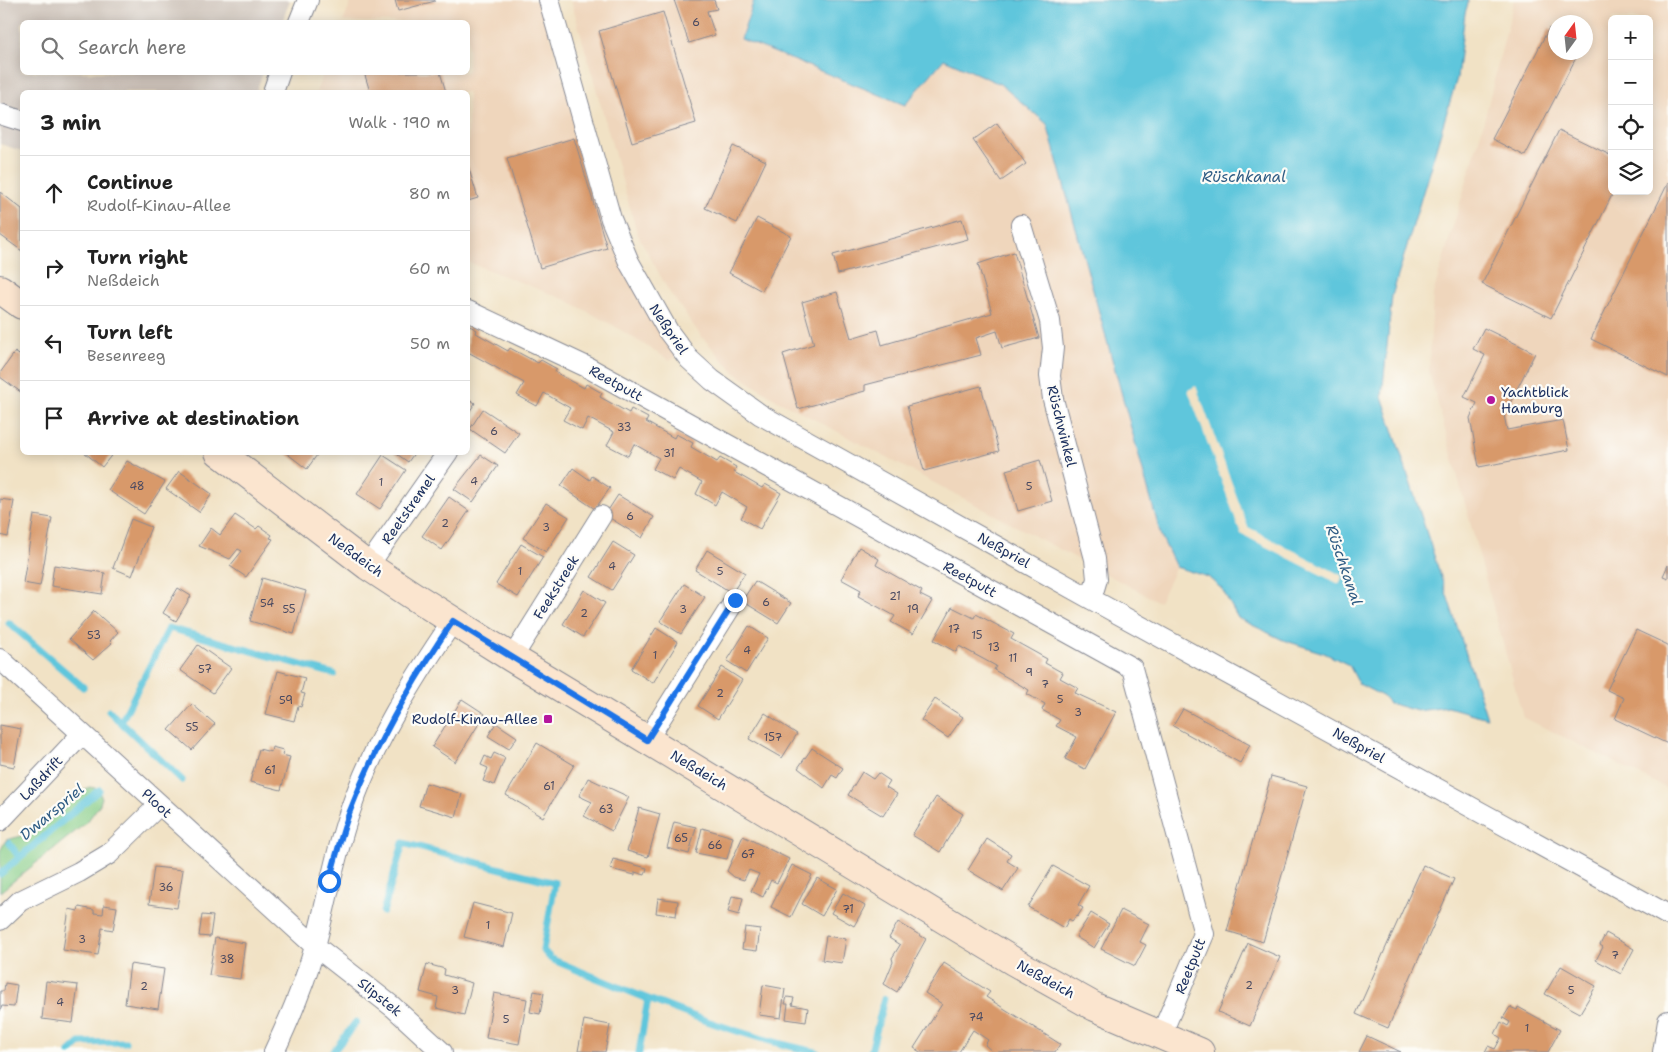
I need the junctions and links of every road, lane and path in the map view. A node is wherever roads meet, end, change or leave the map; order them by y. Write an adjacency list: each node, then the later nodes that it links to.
1 (308, 0): 3 (street)
2 (549, 0): 16 (street, Neßpriel)
3 (301, 20)
4 (279, 75): 5 (street)
5 (274, 90)
6 (0, 114): 7 (street)
7 (20, 120)
8 (1021, 225): 16 (street, Rüschwinkel)
9 (0, 288): 10 (street)
10 (20, 304)
11 (470, 312): 29 (street, Reetputt)
12 (446, 455): 15 (street, Reetstremel)
13 (233, 457): 15 (street, Neßdeich)
14 (601, 516): 19 (street, Feekstreek)
15 (368, 566): 18 (street, Neßdeich)
16 (1091, 599): 25 (street, Neßpriel)
17 (735, 600): 22 (street)
18 (453, 621): 19 (street, Neßdeich); 27 (street)
19 (512, 658): 22 (street, Neßdeich)
20 (0, 659): 21 (street, Ploot)
21 (82, 734): 23 (street, Ploot); 24 (street, Laßdrift)
22 (647, 740): 29 (street, Neßdeich)
23 (159, 805): 26 (street); 27 (street, Ploot)
24 (0, 821)
25 (1668, 914)
26 (0, 920)
27 (315, 946): 30 (street); 31 (street, Slipstek)
28 (1668, 1021): 33 (street)
29 (1161, 1035): 32 (street, Neßdeich)
30 (274, 1052)
31 (442, 1052)
32 (1200, 1052)
33 (1663, 1052)

